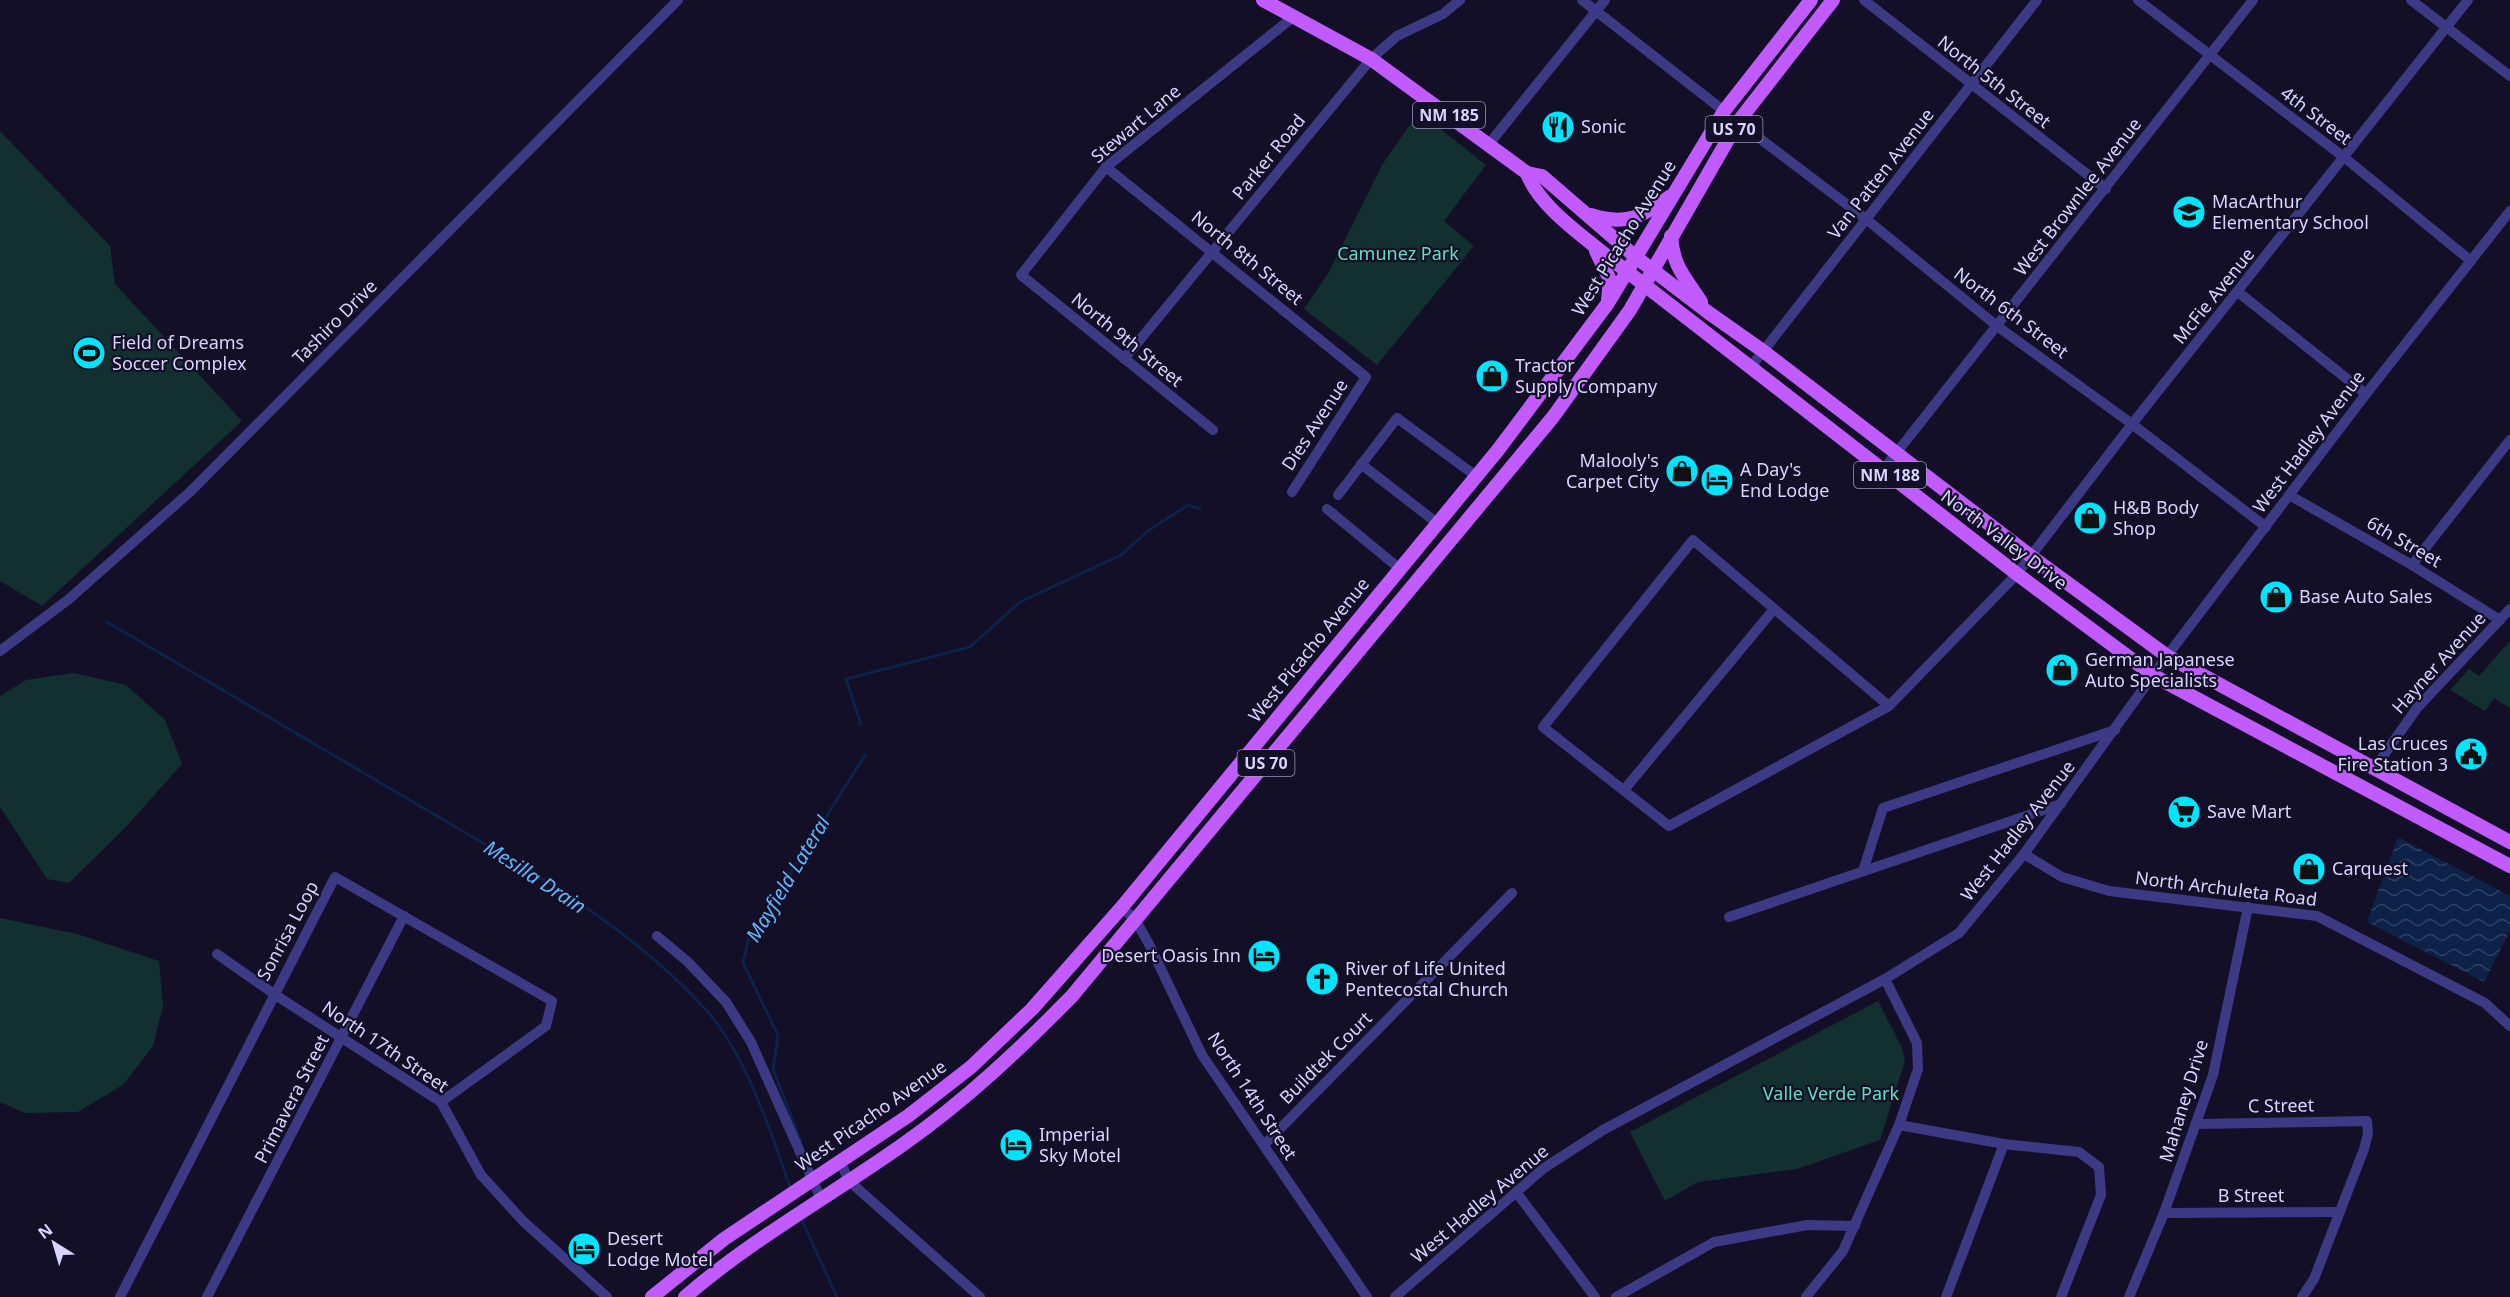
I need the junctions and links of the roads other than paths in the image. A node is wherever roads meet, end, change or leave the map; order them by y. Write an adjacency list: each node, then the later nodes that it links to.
1 (678, 0): 72 (street, Tashiro Drive)
2 (1263, 0): 15 (main road, North Valley Drive / NM 185)
3 (1460, 0): 18 (street, Parker Road)
4 (1582, 0): 14 (street)
5 (1605, 0): 14 (street)
6 (1811, 0): 21 (main road, West Picacho Avenue / US 70)
7 (1833, 0): 22 (main road, US 70)
8 (1864, 0): 20 (street, North 5th Street)
9 (2037, 0): 20 (street, Van Patten Avenue)
10 (2138, 0): 17 (street, 4th Street)
11 (2253, 0): 17 (street, West Brownlee Avenue)
12 (2411, 0): 16 (street)
13 (2468, 0): 16 (street, McFie Avenue)
14 (1597, 11): 21 (street); 23 (street)
15 (1293, 18): 18 (main road, North Valley Drive / NM 185); 25 (street, Stewart Lane)
16 (2446, 28): 19 (street); 24 (street, McFie Avenue)
17 (2210, 56): 24 (street, 4th Street); 27 (street, West Brownlee Avenue)
18 (1371, 59): 23 (main road, North Valley Drive / NM 185); 34 (street, Parker Road)
19 (2510, 76)
20 (1971, 86): 27 (street, North 5th Street); 31 (street, Van Patten Avenue)
21 (1724, 111): 28 (main road, West Picacho Avenue / US 70)
22 (1738, 122): 31 (street, North 6th Street); 32 (main road, US 70)
23 (1489, 144): 26 (main road, North Valley Drive / NM 185)
24 (2344, 158): 36 (street, 4th Street); 41 (street, McFie Avenue)
25 (1106, 167): 34 (street, North 8th Street); 39 (street, Stewart Lane)
26 (1527, 173): 30 (main road, North Valley Drive / NM 185); 33 (main road, North Valley Drive / NM 185)
27 (2106, 189): 46 (street, West Brownlee Avenue)
28 (1673, 194): 30 (main road); 35 (main road, West Picacho Avenue / US 70)
29 (2510, 211): 36 (street, West Hadley Avenue)
30 (1585, 213): 35 (main road, North Valley Drive / NM 185)
31 (1866, 219): 46 (street, North 6th Street); 47 (street, Van Patten Avenue)
32 (1671, 235): 37 (main road, US 70); 45 (main road)
33 (1592, 244): 38 (main road, North Valley Drive / NM 185); 42 (main road)
34 (1213, 252): 48 (street, Parker Road); 50 (street, North 8th Street)
35 (1637, 258): 37 (main road, North Valley Drive / NM 185); 38 (main road, West Picacho Avenue / US 70)
36 (2471, 261): 51 (street, West Hadley Avenue)
37 (1653, 270): 40 (main road, US 70); 45 (main road, North Valley Drive / NM 188)
38 (1628, 272): 40 (main road, North Valley Drive / NM 188); 42 (main road, West Picacho Avenue / US 70)
39 (1021, 275): 48 (street, North 9th Street)
40 (1645, 285): 43 (main road, North Valley Drive / NM 188); 44 (main road, US 70)
41 (2238, 292): 51 (street); 52 (street, McFie Avenue)
42 (1608, 303): 58 (main road, West Picacho Avenue / US 70)
43 (1672, 306): 44 (main road); 49 (main road, North Valley Drive / NM 188)
44 (1630, 310): 89 (main road, US 70)
45 (1708, 314): 47 (main road, North Valley Drive / NM 188)
46 (1997, 326): 52 (street, North 6th Street); 55 (street, West Brownlee Avenue)
47 (1762, 351): 49 (street, Van Patten Avenue); 55 (main road, North Valley Drive / NM 188)
48 (1125, 359): 53 (street, North 9th Street)
49 (1750, 368): 57 (main road, North Valley Drive / NM 188)
50 (1366, 377): 59 (street, Dies Avenue)
51 (2366, 394): 61 (street, West Hadley Avenue)
52 (2132, 424): 64 (street, North 6th Street); 65 (street, McFie Avenue)
53 (1213, 430)
54 (2510, 440): 66 (street)
55 (1896, 453): 57 (street, West Brownlee Avenue); 65 (main road, North Valley Drive / NM 188)
56 (1361, 464): 58 (street); 60 (street); 63 (street)
57 (1883, 470): 68 (main road, North Valley Drive / NM 188)
58 (1476, 476): 63 (main road, West Picacho Avenue / US 70)
59 (1292, 492)
60 (1338, 495)
61 (2289, 495): 64 (street, West Hadley Avenue); 66 (street, 6th Street)
62 (1327, 509): 67 (street)
63 (1437, 523): 67 (main road, West Picacho Avenue / US 70)
64 (2266, 527): 73 (street, West Hadley Avenue)
65 (2032, 558): 68 (street, McFie Avenue); 73 (main road, North Valley Drive / NM 188)
66 (2412, 565): 71 (street, 6th Street)
67 (1400, 569): 85 (main road, West Picacho Avenue / US 70)
68 (2017, 573): 74 (main road, North Valley Drive / NM 188); 75 (street, McFie Avenue)
69 (1774, 609): 75 (street); 78 (street); 78 (street)
70 (2510, 609): 71 (street, Hayner Avenue)
71 (2500, 620): 77 (street, Hayner Avenue)
72 (0, 651)
73 (2167, 656): 74 (street, West Hadley Avenue); 77 (main road, North Valley Drive / NM 188)
74 (2154, 676): 76 (street, West Hadley Avenue); 82 (main road, North Valley Drive / NM 188)
75 (1889, 706): 78 (street, McFie Avenue)
76 (2115, 730): 79 (street, West Hadley Avenue); 83 (street)
77 (2374, 769): 80 (main road, North Valley Drive / NM 188)
78 (1624, 790)
79 (2061, 804): 81 (street, West Hadley Avenue); 83 (street)
80 (2510, 842)
81 (2024, 854): 86 (street, North Archuleta Road); 92 (street, West Hadley Avenue)
82 (2510, 866)
83 (1863, 871): 88 (street)
84 (1512, 893): 99 (street, Buildtek Court)
85 (1122, 907): 89 (street, North 14th Street); 101 (main road, West Picacho Avenue / US 70)
86 (2248, 907): 94 (street, North Archuleta Road); 97 (street, Mahaney Drive)
87 (404, 916): 93 (street, Sonrisa Loop); 95 (street, Primavera Street); 96 (street, Sonrisa Loop)
88 (1729, 916)
89 (1136, 921): 99 (street, North 14th Street); 103 (main road, US 70)
90 (657, 936): 102 (street)
91 (217, 954): 93 (street, North 17th Street)
92 (1885, 979): 98 (street); 104 (street, West Hadley Avenue)
93 (274, 994): 95 (street, North 17th Street); 109 (street, Sonrisa Loop)
94 (2510, 1026)
95 (342, 1037): 96 (street, North 17th Street); 110 (street, Primavera Street)
96 (441, 1102): 111 (street, North 17th Street)
97 (2196, 1124): 106 (street, C Street); 107 (street, Mahaney Drive)
98 (1899, 1125): 100 (street); 108 (street)
99 (1264, 1144): 115 (street, North 14th Street)
100 (2004, 1144): 120 (street); 121 (street)
101 (840, 1161): 102 (main road, West Picacho Avenue / US 70); 103 (street)
102 (811, 1181): 105 (street); 112 (main road, West Picacho Avenue / US 70)
103 (849, 1181): 105 (main road, US 70); 114 (street)
104 (1516, 1192): 116 (street, West Hadley Avenue); 117 (street)
105 (821, 1199): 113 (main road, US 70)
106 (2339, 1212): 107 (street, B Street); 123 (street)
107 (2164, 1214): 122 (street, Mahaney Drive)
108 (1855, 1226): 118 (street); 119 (street)
109 (120, 1297)
110 (207, 1297)
111 (607, 1297)
112 (652, 1297)
113 (685, 1297)
114 (980, 1297)
115 (1367, 1297)
116 (1395, 1297)
117 (1595, 1297)
118 (1616, 1297)
119 (1806, 1297)
120 (1946, 1297)
121 (2061, 1297)
122 (2129, 1297)
123 (2302, 1297)

